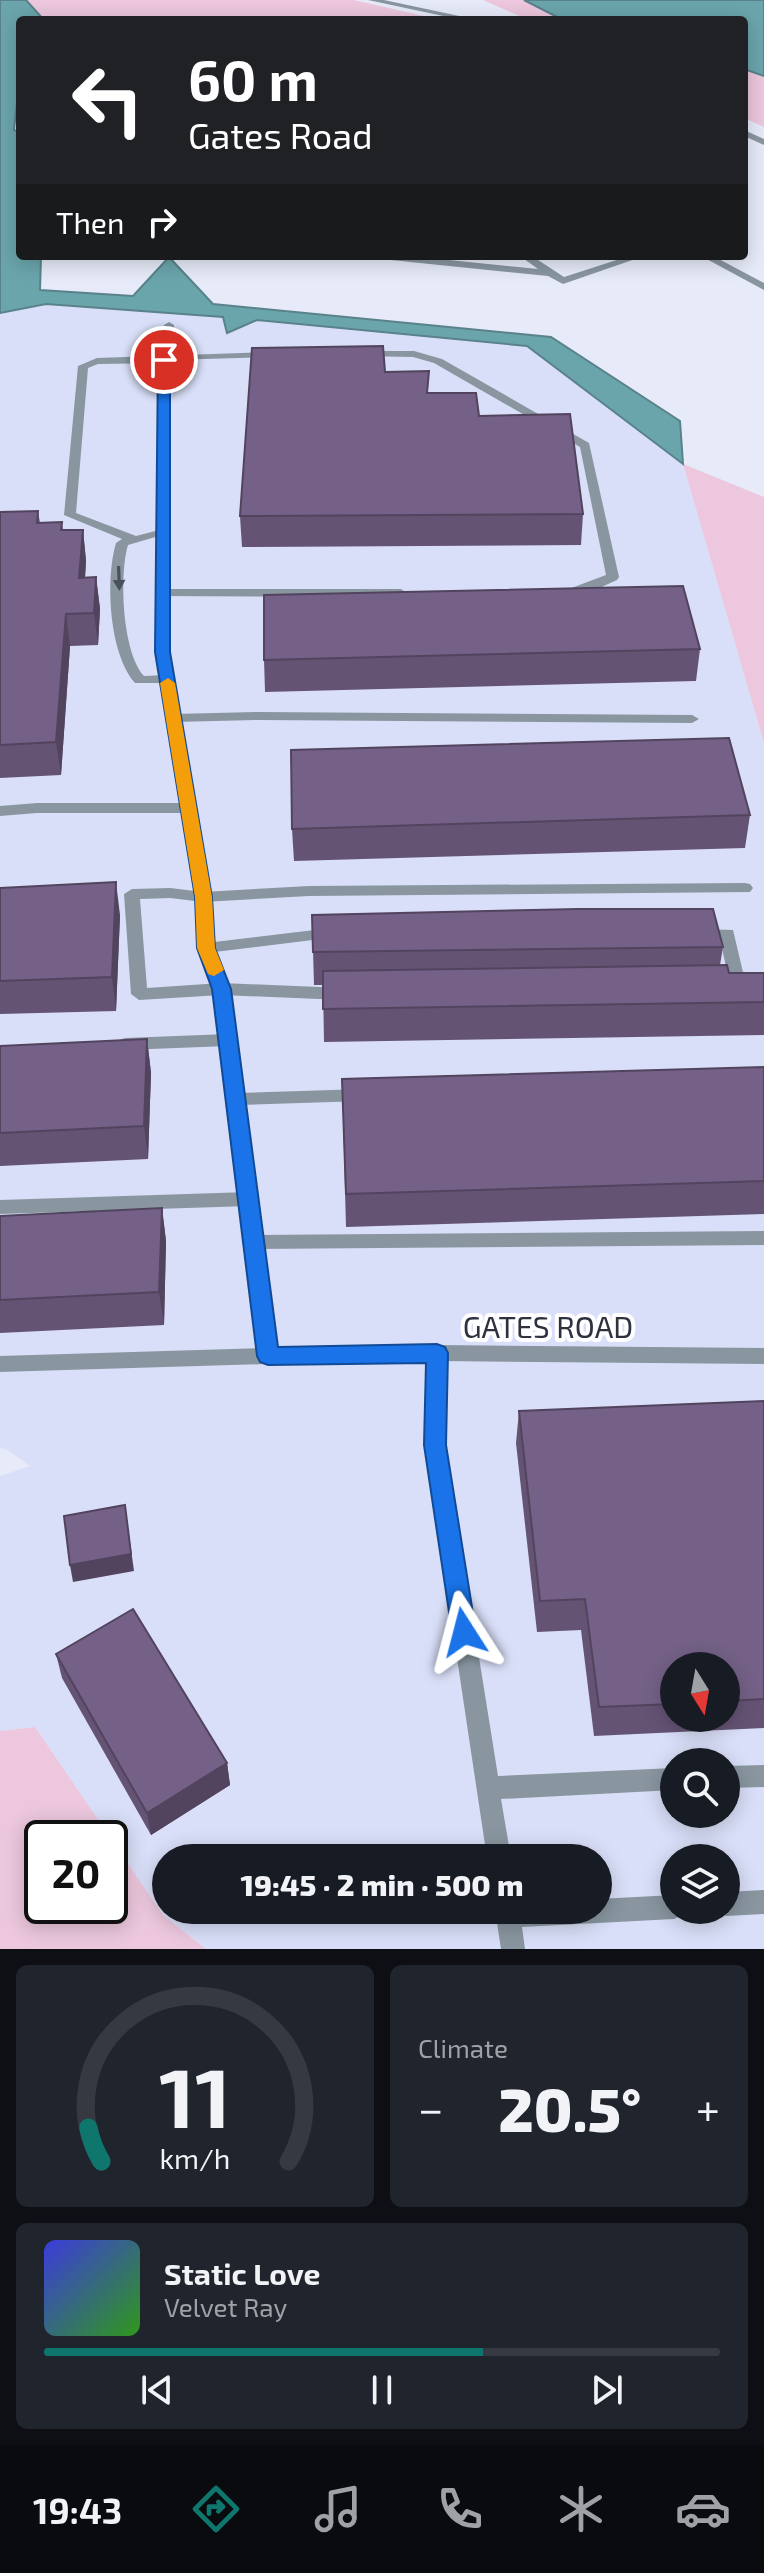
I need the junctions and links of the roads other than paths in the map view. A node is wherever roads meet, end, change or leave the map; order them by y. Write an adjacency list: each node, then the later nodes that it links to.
1 (372, 0): 2 (street)
2 (454, 16)
3 (416, 260): 7 (street)
4 (530, 260): 7 (street)
5 (627, 260): 7 (street)
6 (713, 260): 8 (street)
7 (548, 273)
8 (764, 287)
9 (169, 325): 12 (street)
10 (352, 354): 17 (street)
11 (289, 355): 12 (street)
12 (164, 358): 13 (street); 14 (street)
13 (163, 533): 14 (street); 15 (street)
14 (133, 539): 18 (street, one-way to 18)
15 (163, 593): 16 (street); 18 (street)
16 (416, 593)
17 (543, 593)
18 (167, 679): 19 (street)
19 (174, 718): 20 (street); 21 (street)
20 (692, 719)
21 (188, 808): 22 (street); 24 (street)
22 (0, 811)
23 (745, 888): 24 (street)
24 (203, 897): 27 (street); 28 (street)
25 (346, 933): 27 (street)
26 (679, 934): 29 (street)
27 (206, 948): 28 (street)
28 (221, 989): 30 (street); 31 (street)
29 (723, 989)
30 (362, 994)
31 (228, 1040): 32 (street); 34 (street)
32 (106, 1045)
33 (381, 1094): 34 (street)
34 (238, 1099): 35 (street)
35 (249, 1199): 36 (street); 38 (street)
36 (0, 1207)
37 (764, 1238): 38 (street)
38 (254, 1242): 40 (street)
39 (437, 1353): 40 (street, GATES ROAD); 41 (street, GATES ROAD); 46 (street)
40 (268, 1356): 42 (street, GATES ROAD)
41 (764, 1356)
42 (0, 1364)
43 (764, 1776): 44 (street)
44 (740, 1777)
45 (660, 1780): 46 (street)
46 (488, 1788): 47 (street)
47 (497, 1844)
48 (764, 1902): 49 (street)
49 (740, 1903)
50 (660, 1908): 51 (street)
51 (612, 1909)
52 (509, 1924): 53 (street)
53 (513, 1949)

